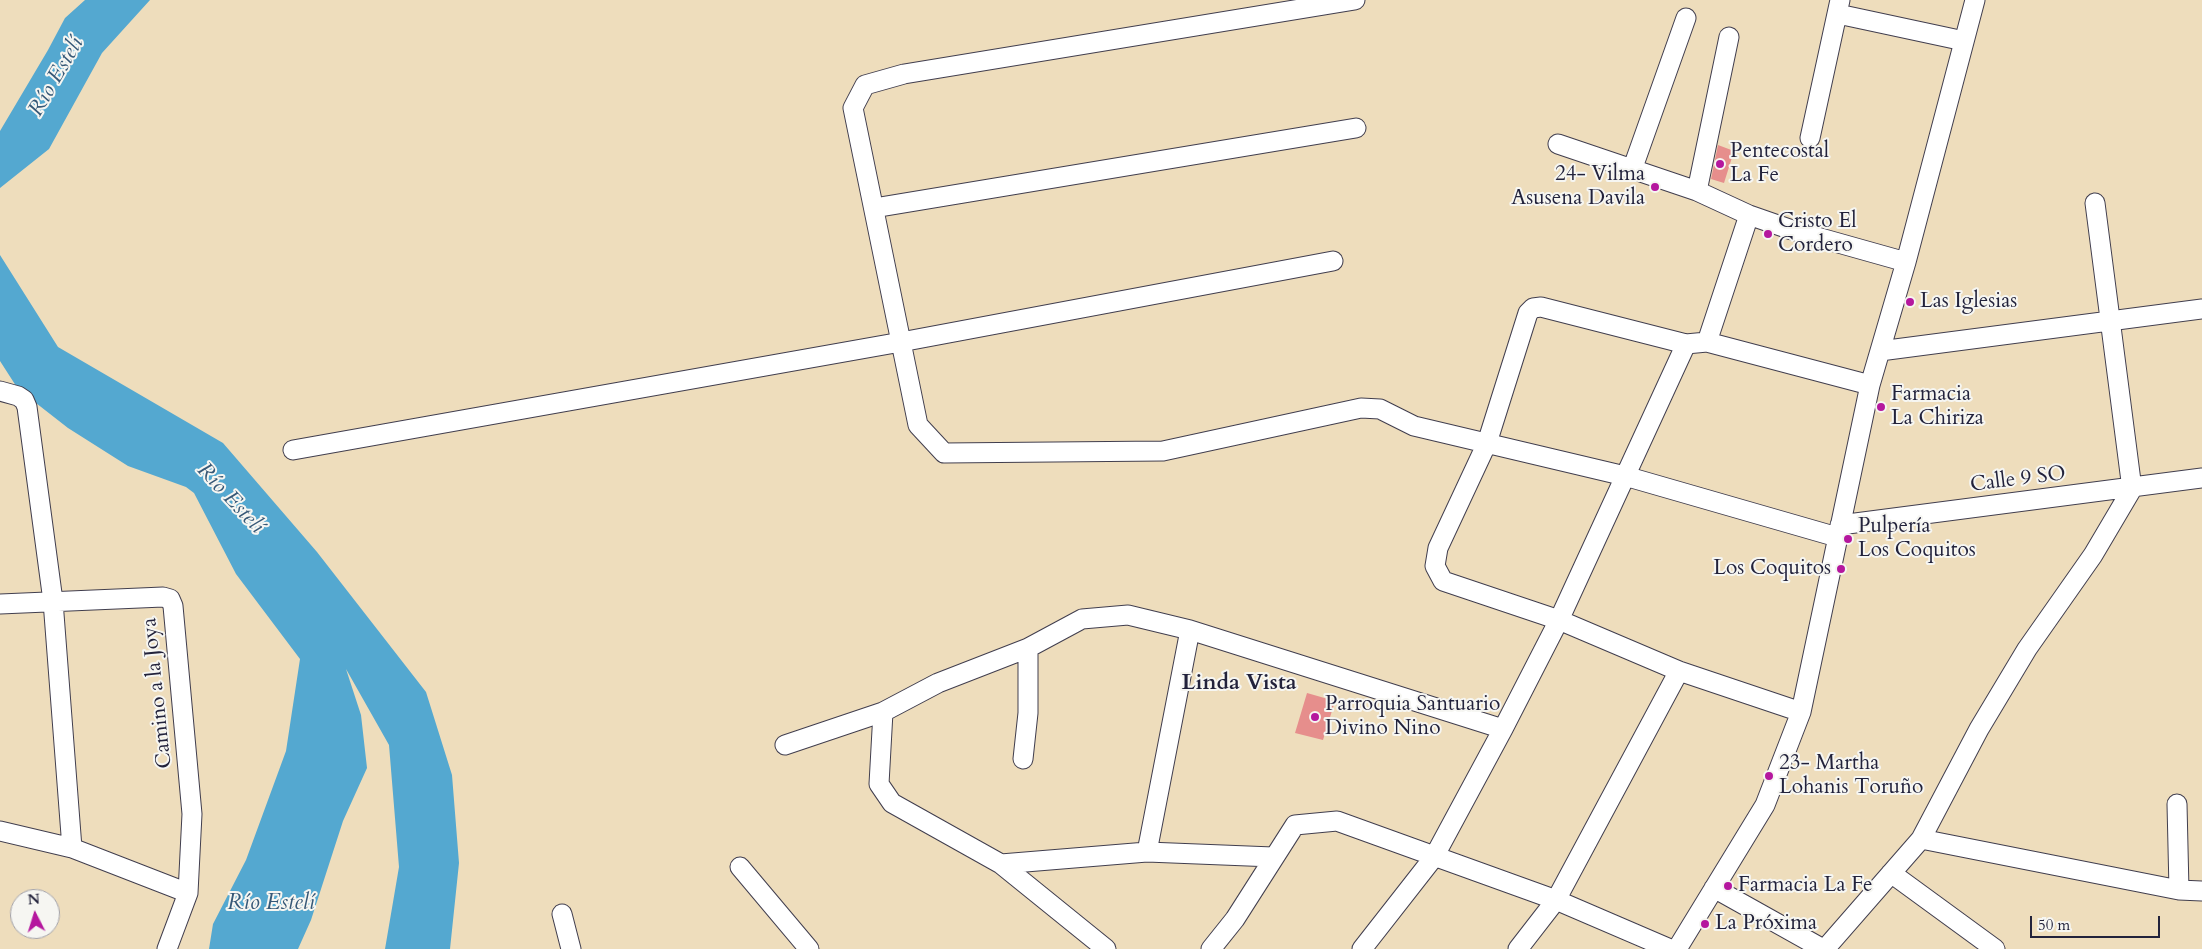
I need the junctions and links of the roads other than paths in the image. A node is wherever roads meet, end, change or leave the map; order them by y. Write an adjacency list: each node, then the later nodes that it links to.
1 (1354, 0): 13 (street)
2 (1975, 0): 6 (street)
3 (1839, 7): 6 (street); 8 (street)
4 (1686, 18): 10 (street)
5 (1729, 37): 11 (street)
6 (1964, 41): 16 (street)
7 (1356, 128): 13 (street)
8 (1810, 138)
9 (1558, 144): 10 (street)
10 (1632, 170): 11 (street)
11 (1697, 191): 14 (street)
12 (2095, 203): 18 (street)
13 (874, 208): 19 (street)
14 (1749, 215): 16 (street); 20 (street)
15 (1333, 261): 19 (street)
16 (1906, 262): 22 (street)
17 (2202, 309): 18 (street)
18 (2111, 321): 22 (street); 29 (street)
19 (901, 342): 25 (street); 26 (street)
20 (1707, 342): 21 (street); 23 (street)
21 (1686, 344): 25 (street); 27 (street)
22 (1880, 351): 23 (street)
23 (1870, 385): 30 (street)
24 (0, 391): 31 (street)
25 (1487, 443): 27 (street); 33 (street)
26 (293, 450)
27 (1625, 476): 30 (street); 33 (street)
28 (2202, 478): 29 (street, Calle 9 SO)
29 (2132, 489): 30 (street, Calle 9 SO); 44 (street)
30 (1839, 531): 38 (street)
31 (53, 601): 32 (street, Camino a la Joya); 45 (street); 55 (street, Camino a la Joya)
32 (0, 604)
33 (1559, 620): 36 (street); 39 (street)
34 (1190, 630): 35 (street); 39 (street); 46 (street)
35 (1028, 648): 37 (street); 41 (street)
36 (1679, 671): 38 (street); 56 (street)
37 (883, 712): 40 (street); 49 (street)
38 (1801, 712): 52 (street)
39 (1503, 729): 48 (street)
40 (785, 745)
41 (1024, 759)
42 (2178, 804): 53 (street)
43 (0, 831): 45 (street)
44 (1921, 839): 51 (street); 53 (street)
45 (72, 848): 55 (street)
46 (1147, 852): 47 (street); 49 (street)
47 (1273, 857): 48 (street); 63 (street)
48 (1434, 857): 56 (street); 64 (street)
49 (1001, 864): 62 (street)
50 (740, 867): 61 (street)
51 (1891, 873): 58 (street); 68 (street)
52 (1714, 888): 67 (street); 68 (street)
53 (2178, 890): 54 (street)
54 (2202, 891)
55 (188, 893): 59 (street, Camino a la Joya)
56 (1556, 900): 65 (street); 66 (street)
57 (562, 914): 60 (street)
58 (1992, 948)
59 (167, 949)
60 (571, 949)
61 (809, 949)
62 (1106, 949)
63 (1211, 949)
64 (1362, 949)
65 (1518, 949)
66 (1670, 949)
67 (1677, 949)
68 (1824, 949)

